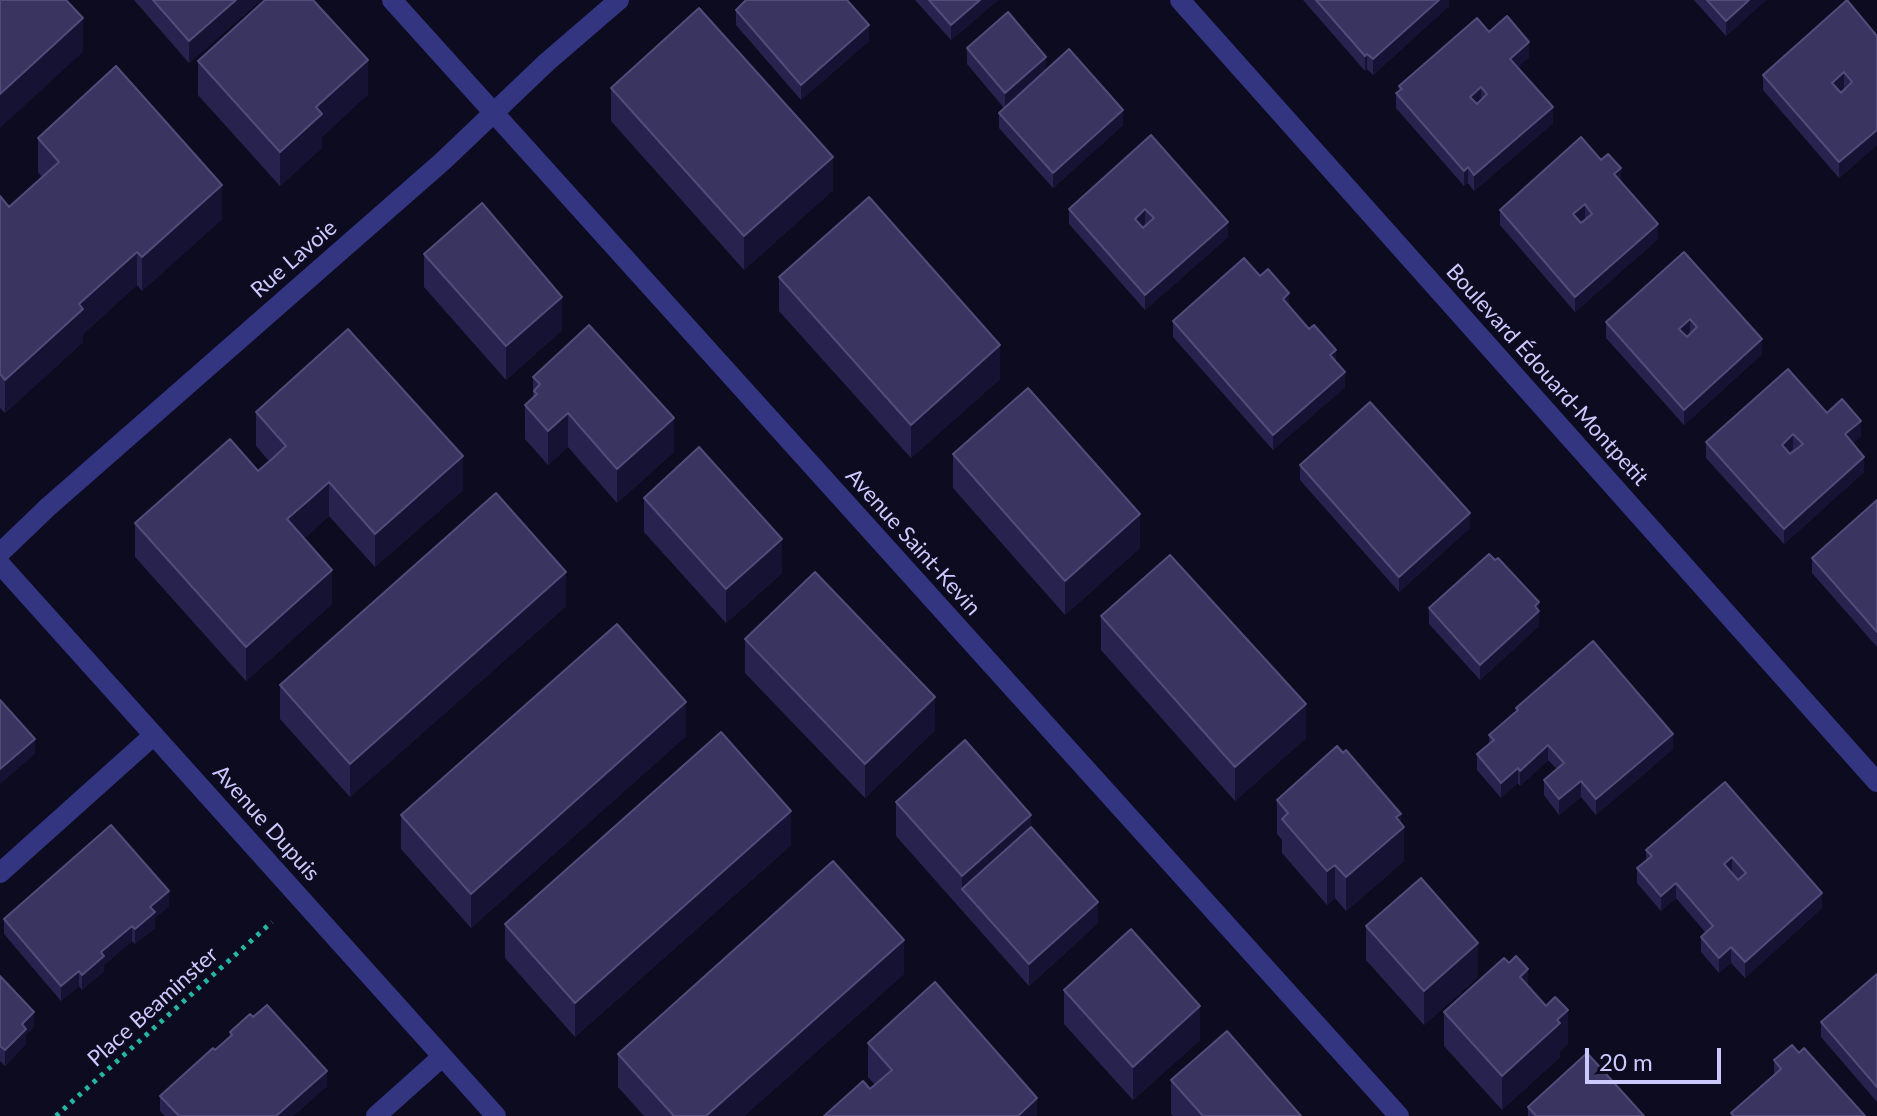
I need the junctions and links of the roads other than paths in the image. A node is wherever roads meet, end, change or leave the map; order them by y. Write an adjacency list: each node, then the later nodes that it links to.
1 (392, 0): 4 (street, Avenue Saint-Kevin)
2 (619, 0): 4 (street, Rue Lavoie)
3 (1180, 0): 8 (street, Boulevard Édouard-Montpetit)
4 (495, 113): 5 (street, Rue Lavoie); 13 (street, Avenue Saint-Kevin)
5 (0, 553)
6 (0, 564): 7 (street, Avenue Dupuis)
7 (154, 735): 9 (street); 10 (street, Avenue Dupuis)
8 (1877, 782)
9 (0, 873)
10 (442, 1057): 11 (street); 12 (street, Avenue Dupuis)
11 (376, 1116)
12 (496, 1116)
13 (1399, 1116)

